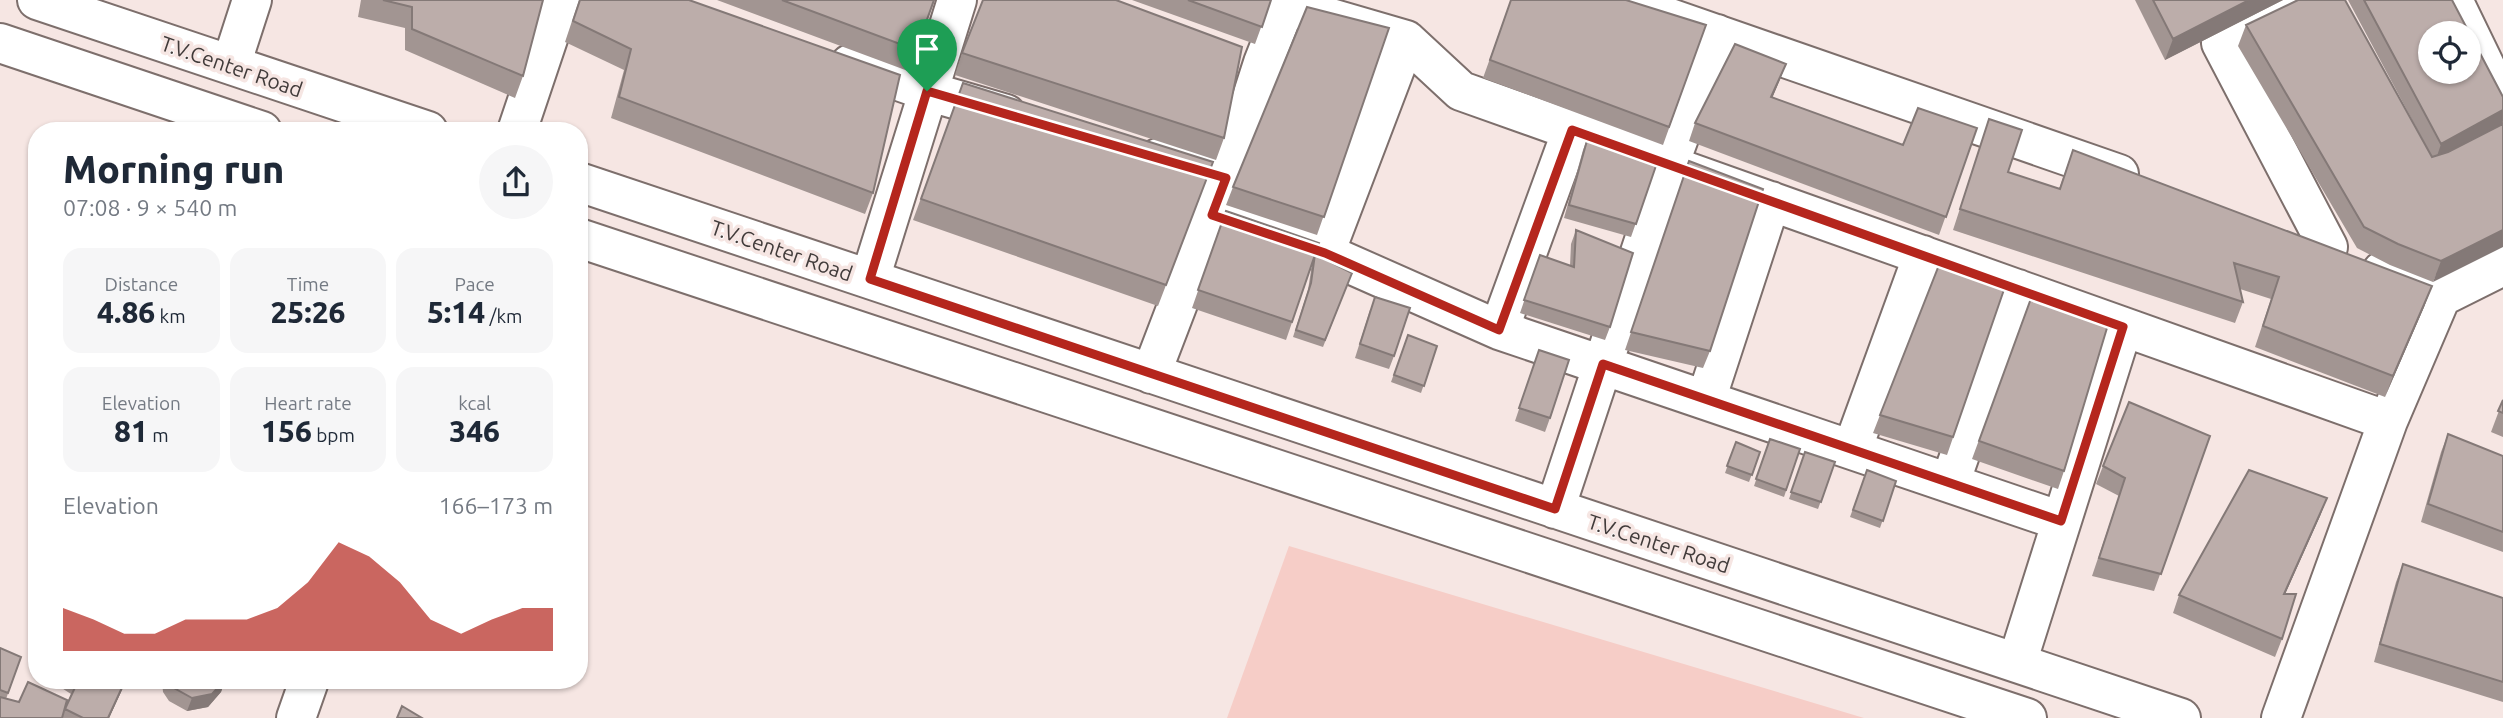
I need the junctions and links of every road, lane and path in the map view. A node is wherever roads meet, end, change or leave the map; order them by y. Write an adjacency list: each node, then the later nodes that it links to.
1 (37, 0): 13 (street, T.V.Center Road)
2 (252, 0): 13 (street)
3 (561, 0): 18 (street)
4 (957, 0): 14 (street)
5 (1618, 0): 9 (street)
6 (2454, 0): 15 (street)
7 (1287, 2): 10 (street); 23 (street)
8 (2324, 4): 30 (street)
9 (1717, 34): 22 (street); 24 (street)
10 (1406, 40): 20 (street); 31 (street)
11 (0, 43): 16 (street)
12 (813, 50): 14 (street)
13 (231, 65): 17 (street, T.V.Center Road)
14 (927, 91): 19 (street); 34 (street)
15 (2503, 103)
16 (235, 122)
17 (401, 122)
18 (520, 122)
19 (1044, 125)
20 (1572, 130): 22 (street); 38 (street)
21 (1122, 148): 23 (street)
22 (1669, 165): 26 (street); 39 (street)
23 (1226, 178): 27 (street)
24 (2146, 183)
25 (588, 185): 34 (street, T.V.Center Road)
26 (1771, 201): 32 (street); 41 (street)
27 (1212, 215): 31 (street); 40 (street)
28 (2276, 229): 30 (street)
29 (588, 241): 50 (street)
30 (2328, 247): 36 (street)
31 (1325, 253): 38 (street)
32 (1923, 255): 35 (street); 43 (street)
33 (2503, 266): 36 (street)
34 (870, 279): 40 (street, T.V.Center Road)
35 (2018, 289): 37 (street); 44 (street)
36 (2441, 297): 42 (street)
37 (2123, 327): 42 (street); 46 (street)
38 (1499, 330): 39 (street)
39 (1603, 364): 41 (street); 45 (street)
40 (1151, 374): 45 (street, T.V.Center Road)
41 (1706, 400): 43 (street)
42 (2388, 421): 52 (street)
43 (1852, 450): 44 (street)
44 (1950, 483): 46 (street)
45 (1555, 509): 47 (street, T.V.Center Road)
46 (2061, 521): 47 (street)
47 (2017, 663): 51 (street, T.V.Center Road)
48 (306, 689): 49 (street)
49 (296, 718)
50 (2027, 718)
51 (2180, 718)
52 (2281, 718)

